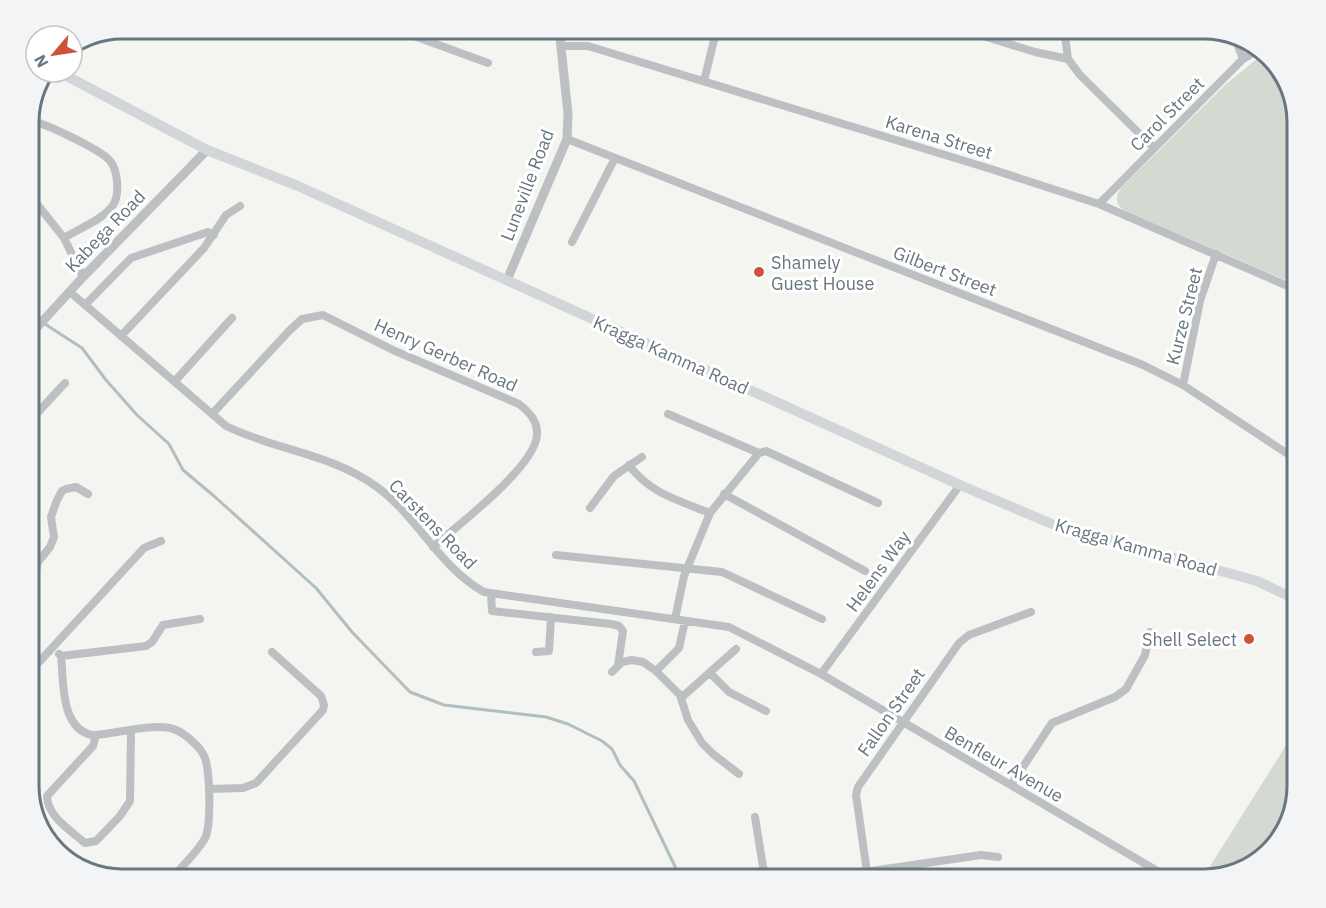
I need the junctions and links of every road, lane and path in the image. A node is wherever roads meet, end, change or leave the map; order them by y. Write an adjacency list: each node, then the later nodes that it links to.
1 (422, 39): 11 (street)
2 (560, 39): 6 (street, Luneville Road)
3 (714, 39): 12 (street)
4 (993, 39): 9 (street)
5 (1065, 39): 9 (street)
6 (561, 46): 12 (street, Karena Street); 15 (street, Luneville Road)
7 (1238, 47): 10 (street)
8 (1251, 54): 10 (street, Carol Street)
9 (1068, 59): 16 (street)
10 (1243, 59): 16 (street, Carol Street)
11 (488, 63)
12 (704, 81): 19 (street, Karena Street)
13 (82, 84): 17 (main road, Kragga Kamma Road)
14 (39, 123): 23 (street)
15 (567, 139): 18 (street, Gilbert Street); 27 (street, Luneville Road)
16 (1154, 148): 19 (street, Carol Street)
17 (207, 150): 26 (street, Kabega Road); 27 (main road, Kragga Kamma Road)
18 (615, 158): 24 (street); 36 (street, Gilbert Street)
19 (1099, 204): 25 (street, Karena Street)
20 (240, 206): 22 (street)
21 (39, 207): 23 (street)
22 (213, 235): 30 (street); 33 (street)
23 (64, 238): 26 (street)
24 (572, 242)
25 (1216, 254): 28 (street, Karena Street); 36 (street, Kurze Street)
26 (83, 277): 29 (street, Kabega Road)
27 (507, 280): 44 (main road, Kragga Kamma Road)
28 (1287, 285)
29 (67, 296): 30 (street, Carstens Road); 32 (street, Kabega Road)
30 (84, 305): 33 (street, Carstens Road)
31 (232, 318): 34 (street)
32 (39, 325)
33 (121, 336): 34 (street, Carstens Road)
34 (175, 381): 38 (street, Carstens Road)
35 (65, 383): 37 (street)
36 (1183, 385): 41 (street, Gilbert Street)
37 (39, 411)
38 (212, 414): 51 (street, Carstens Road); 51 (street, Henry Gerber Road)
39 (668, 414): 40 (street)
40 (759, 453): 46 (street); 47 (street)
41 (1287, 453)
42 (642, 457): 43 (street)
43 (628, 465): 48 (street); 49 (street)
44 (960, 485): 57 (main road, Kragga Kamma Road); 73 (street, Helens Way)
45 (88, 494): 53 (street)
46 (724, 494): 49 (street); 55 (street)
47 (878, 503)
48 (590, 508)
49 (710, 513): 54 (street)
50 (161, 541): 65 (street)
51 (433, 547): 56 (street, Carstens Road)
52 (556, 555): 54 (street)
53 (39, 561)
54 (687, 569): 61 (street); 62 (street)
55 (865, 571)
56 (491, 594): 59 (street); 61 (street, Carstens Road)
57 (1287, 595)
58 (1031, 612): 76 (street, Fallon Street)
59 (551, 617): 68 (street); 71 (street)
60 (200, 619): 69 (street)
61 (675, 619): 63 (street, Carstens Road)
62 (822, 620)
63 (685, 621): 71 (street); 73 (street, Carstens Road)
64 (1150, 632): 80 (street)
65 (53, 648): 69 (street); 70 (street)
66 (736, 649): 72 (street)
67 (272, 652): 81 (street)
68 (536, 652)
69 (61, 656): 78 (street)
70 (39, 663)
71 (656, 671): 74 (street)
72 (710, 673): 74 (street); 75 (street)
73 (821, 674): 76 (street, Benfleur Avenue)
74 (681, 698): 79 (street)
75 (766, 711)
76 (903, 723): 80 (street, Benfleur Avenue); 86 (street, Fallon Street)
77 (131, 731): 78 (street); 78 (street); 81 (street)
78 (96, 735)
79 (740, 774)
80 (1011, 785): 88 (street, Benfleur Avenue)
81 (209, 789): 84 (street)
82 (755, 817): 85 (street)
83 (998, 857): 87 (street)
84 (180, 869)
85 (764, 869)
86 (866, 869)
87 (905, 869)
88 (1154, 869)

